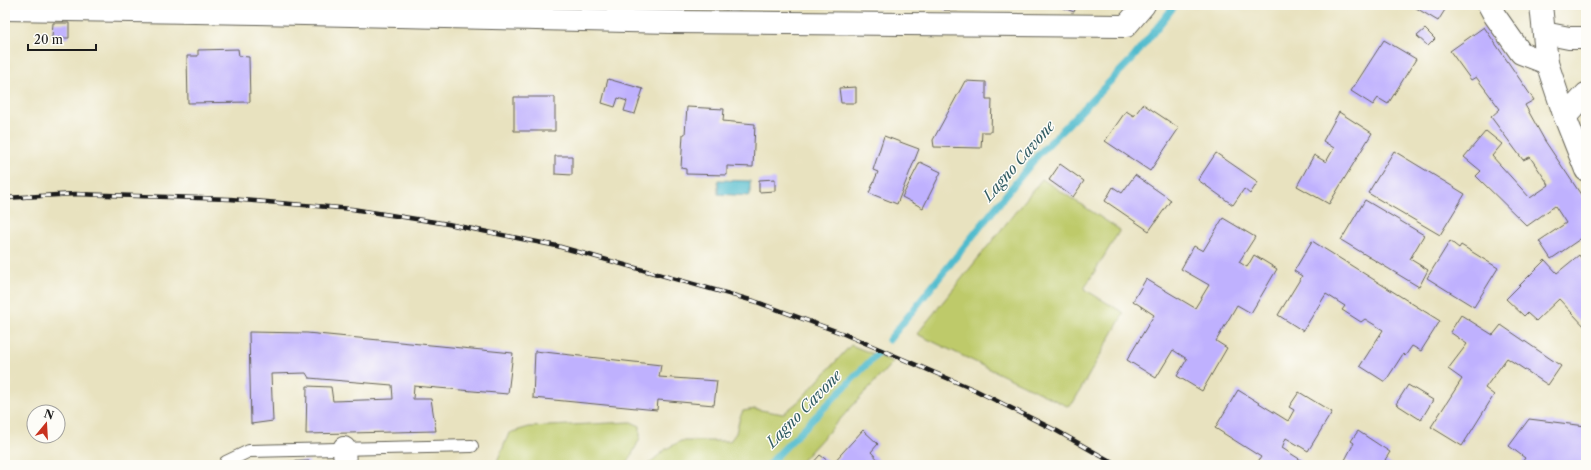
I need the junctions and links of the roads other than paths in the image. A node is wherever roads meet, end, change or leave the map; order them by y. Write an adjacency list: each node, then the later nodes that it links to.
1 (1144, 5): 4 (street)
2 (1489, 5): 7 (street)
3 (1541, 5): 5 (street)
4 (5, 9)
5 (1544, 33): 6 (street); 7 (street)
6 (1586, 38)
7 (1547, 63): 9 (street)
8 (1586, 94): 9 (street)
9 (1565, 117): 10 (street)
10 (1586, 170)
11 (472, 446): 12 (lane)
12 (344, 457): 13 (lane)
13 (226, 462)

